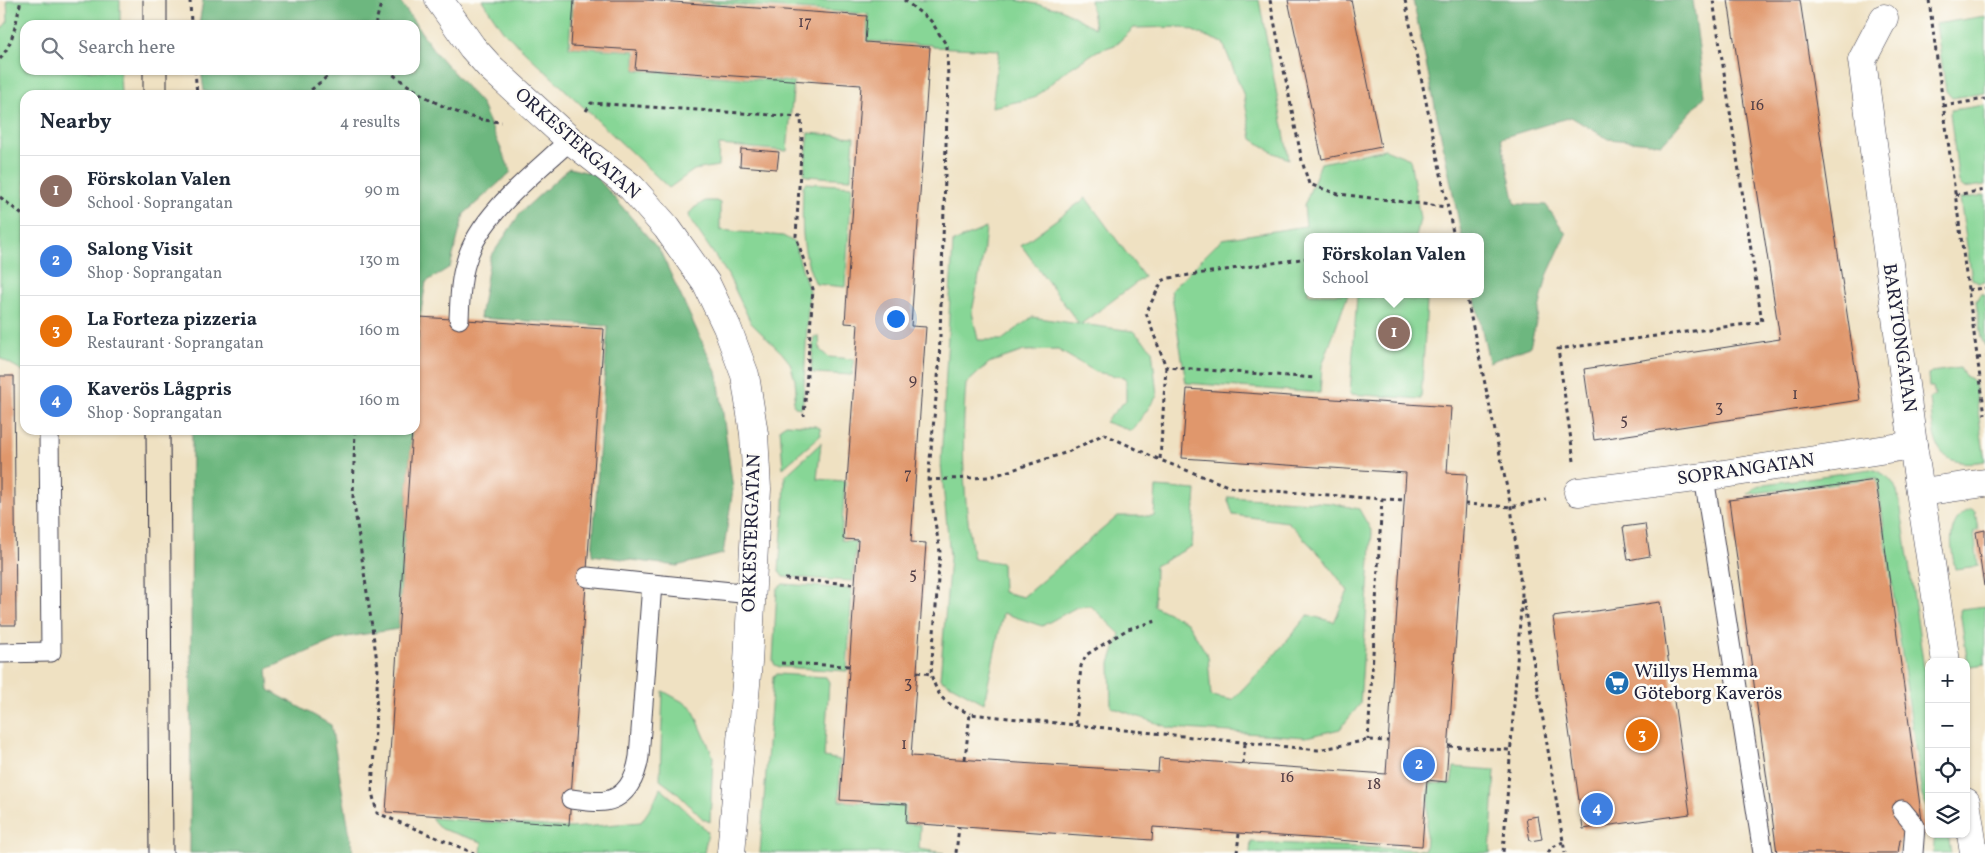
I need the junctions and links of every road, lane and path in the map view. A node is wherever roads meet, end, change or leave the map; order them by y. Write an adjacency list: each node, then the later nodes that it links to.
1 (21, 0): 13 (path)
2 (190, 0): 11 (path)
3 (382, 0): 12 (path)
4 (439, 0): 22 (street, ORKESTERGATAN)
5 (904, 0): 47 (path)
6 (1270, 0): 28 (path)
7 (1405, 0): 28 (path)
8 (1713, 0): 49 (path)
9 (1929, 0): 23 (path)
10 (1884, 18): 44 (street, BARYTONGATAN)
11 (191, 20)
12 (376, 20)
13 (0, 59)
14 (195, 75): 17 (path)
15 (329, 75): 18 (path)
16 (394, 75): 19 (path)
17 (197, 90)
18 (311, 90)
19 (416, 90)
20 (420, 92): 22 (path)
21 (1985, 100): 23 (path)
22 (529, 101): 24 (street, ORKESTERGATAN)
23 (1943, 106): 26 (path)
24 (570, 140): 35 (lane); 41 (path); 58 (street, ORKESTERGATAN)
25 (1985, 190): 26 (path)
26 (1955, 194): 33 (path)
27 (0, 197): 29 (path)
28 (1448, 207): 30 (path)
29 (20, 213)
30 (1453, 233)
31 (1304, 259): 38 (path)
32 (1985, 288): 33 (path)
33 (1968, 290): 37 (path)
34 (1467, 298): 54 (path)
35 (460, 319)
36 (1985, 357): 37 (path)
37 (1977, 358): 40 (path)
38 (1166, 368): 39 (path); 45 (path)
39 (1316, 378)
40 (1985, 415)
41 (804, 416)
42 (49, 435): 61 (lane)
43 (355, 435): 82 (path)
44 (1913, 446): 46 (street, SOPRANGATAN); 50 (street, BARYTONGATAN)
45 (1160, 460): 47 (path); 51 (path)
46 (1704, 477): 49 (street, SOPRANGATAN); 89 (lane)
47 (928, 480): 66 (path)
48 (1985, 484): 50 (street)
49 (1578, 492): 54 (path)
50 (1922, 492): 62 (street, BARYTONGATAN)
51 (1382, 499): 52 (path); 69 (path)
52 (1404, 500)
53 (1465, 504): 54 (path)
54 (1511, 506): 59 (path)
55 (586, 577): 56 (lane)
56 (652, 584): 58 (lane); 76 (lane)
57 (852, 584): 58 (path)
58 (751, 585): 63 (street, ORKESTERGATAN)
59 (1522, 594): 73 (path); 81 (path)
60 (1156, 621): 68 (path)
61 (0, 652)
62 (1945, 658)
63 (748, 662): 64 (path); 83 (street, ORKESTERGATAN)
64 (849, 666)
65 (917, 672): 66 (path)
66 (931, 674): 67 (path)
67 (970, 714): 68 (path); 74 (path)
68 (1076, 724): 71 (path)
69 (1368, 740): 70 (path); 71 (path)
70 (1388, 741)
71 (1245, 744): 75 (path)
72 (1449, 746): 73 (path)
73 (1509, 750): 86 (path)
74 (966, 759)
75 (1243, 764)
76 (571, 799)
77 (1902, 810): 90 (lane)
78 (959, 826): 84 (path)
79 (1970, 828): 91 (street)
80 (1239, 834): 85 (path)
81 (1563, 842): 87 (path); 88 (path)
82 (474, 853)
83 (730, 853)
84 (956, 853)
85 (1237, 853)
86 (1503, 853)
87 (1548, 853)
88 (1564, 853)
89 (1762, 853)
90 (1913, 853)
91 (1974, 853)

